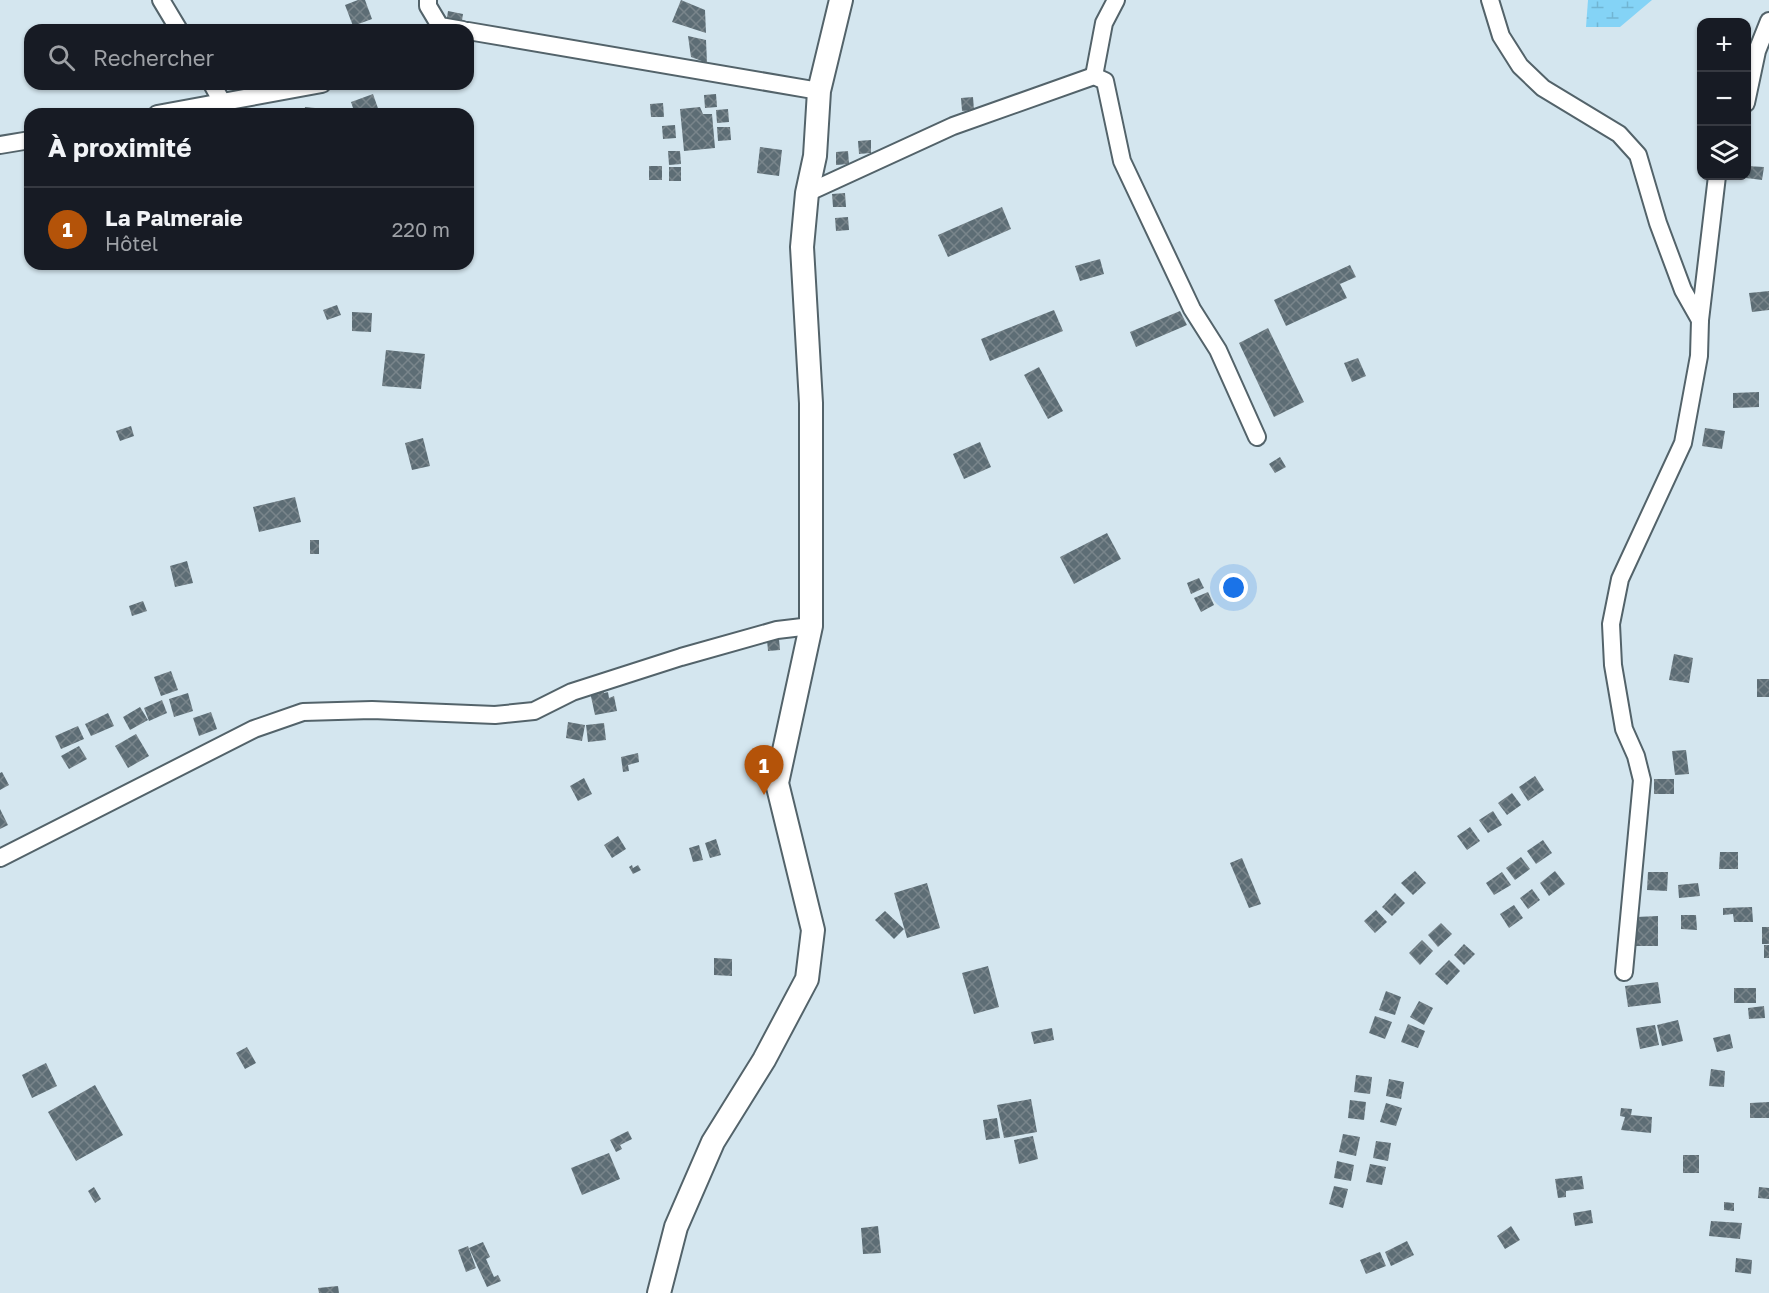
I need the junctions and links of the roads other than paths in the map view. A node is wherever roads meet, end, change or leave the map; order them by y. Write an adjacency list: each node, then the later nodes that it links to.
1 (162, 0): 7 (street)
2 (428, 0): 8 (street)
3 (841, 0): 14 (street)
4 (1116, 0): 10 (street)
5 (1490, 0): 21 (street)
6 (1769, 21): 11 (street)
7 (176, 24)
8 (439, 24)
9 (474, 32): 14 (street)
10 (1094, 76): 20 (street); 22 (street)
11 (1751, 79)
12 (215, 90): 15 (street)
13 (284, 90): 15 (street)
14 (819, 91): 20 (street)
15 (221, 100): 16 (street)
16 (184, 108)
17 (24, 141): 18 (street)
18 (0, 146)
19 (1717, 180): 21 (street)
20 (807, 193): 23 (street)
21 (1700, 320): 25 (street)
22 (1257, 437)
23 (811, 626): 24 (street); 26 (street)
24 (0, 858)
25 (1624, 972)
26 (659, 1293)

